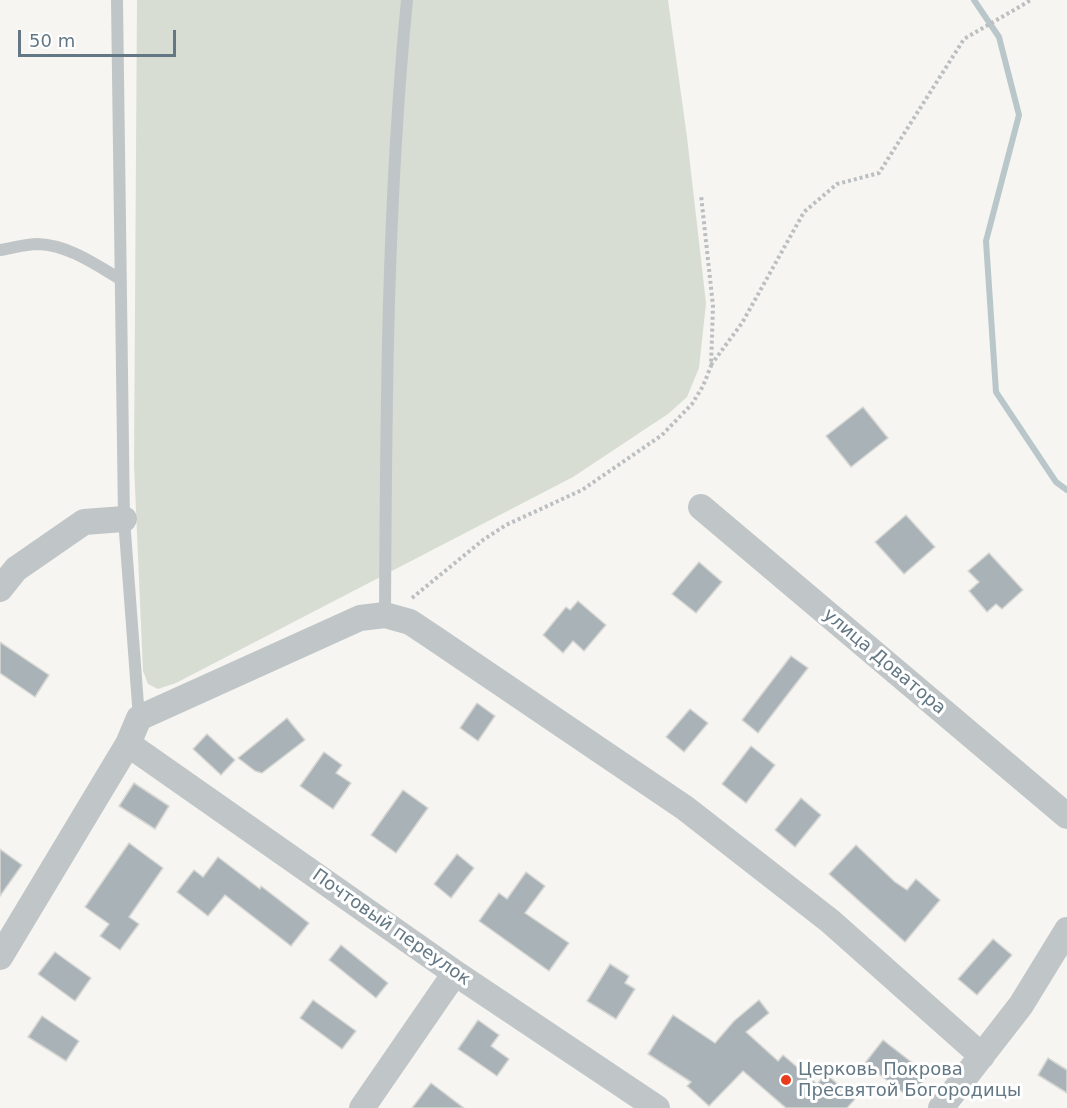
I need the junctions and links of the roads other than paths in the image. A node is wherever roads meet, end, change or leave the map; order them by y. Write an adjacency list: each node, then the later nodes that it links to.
1 (117, 0): 4 (lane)
2 (408, 0): 8 (lane)
3 (0, 250): 4 (lane)
4 (120, 279): 6 (lane)
5 (701, 507): 11 (street, улица Доватора)
6 (124, 519): 7 (street); 9 (lane)
7 (0, 589)
8 (385, 615): 9 (street); 15 (street)
9 (139, 718): 10 (street)
10 (128, 744): 13 (street); 14 (street, Почтовый переулок)
11 (1067, 816)
12 (1067, 930): 15 (street)
13 (0, 957)
14 (455, 973): 16 (street); 17 (street, Почтовый переулок)
15 (982, 1056): 18 (street)
16 (362, 1108)
17 (657, 1108)
18 (941, 1108)

